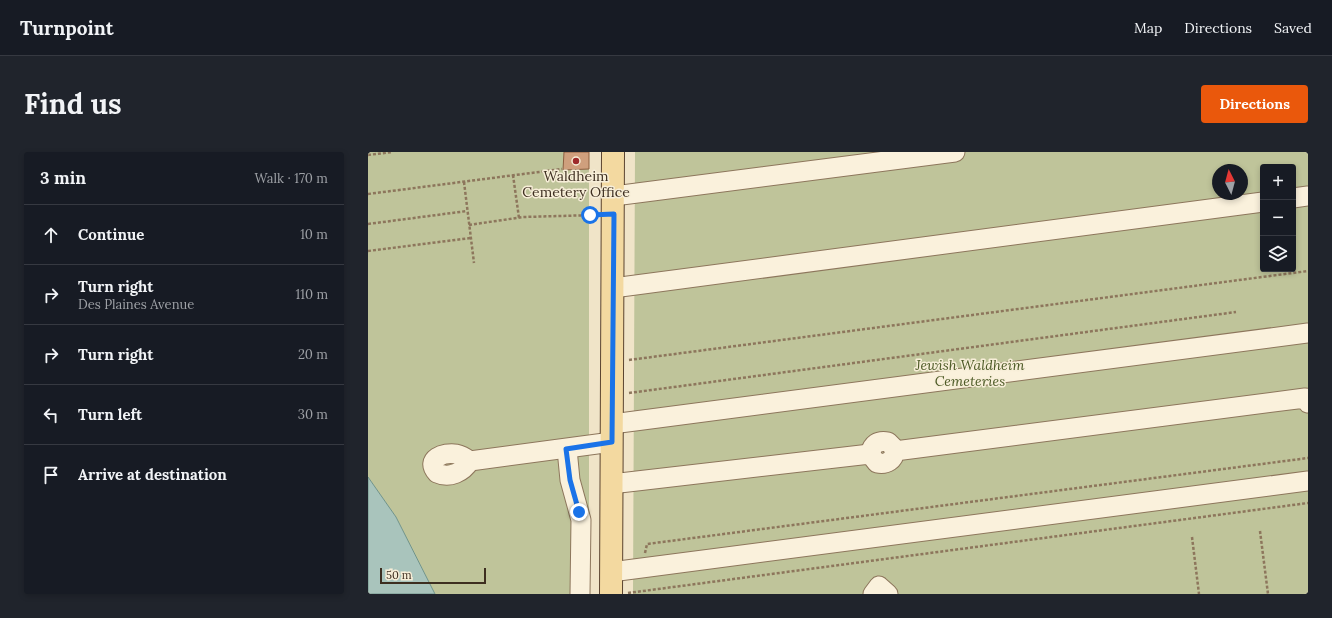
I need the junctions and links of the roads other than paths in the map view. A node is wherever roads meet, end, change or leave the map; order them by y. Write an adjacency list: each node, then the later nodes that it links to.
1 (613, 152): 6 (main road)
2 (955, 152): 6 (lane)
3 (1308, 196): 4 (lane)
4 (1296, 198)
5 (1260, 202): 7 (lane)
6 (614, 205): 7 (main road)
7 (613, 288): 10 (main road)
8 (1308, 334): 10 (lane)
9 (1307, 399): 14 (lane)
10 (612, 434): 11 (lane); 14 (main road)
11 (566, 449): 12 (lane); 16 (lane)
12 (470, 461)
13 (1308, 481): 15 (lane)
14 (611, 484): 15 (main road)
15 (611, 572): 17 (main road)
16 (580, 594)
17 (620, 594)
18 (873, 594): 19 (lane)
19 (888, 594)

